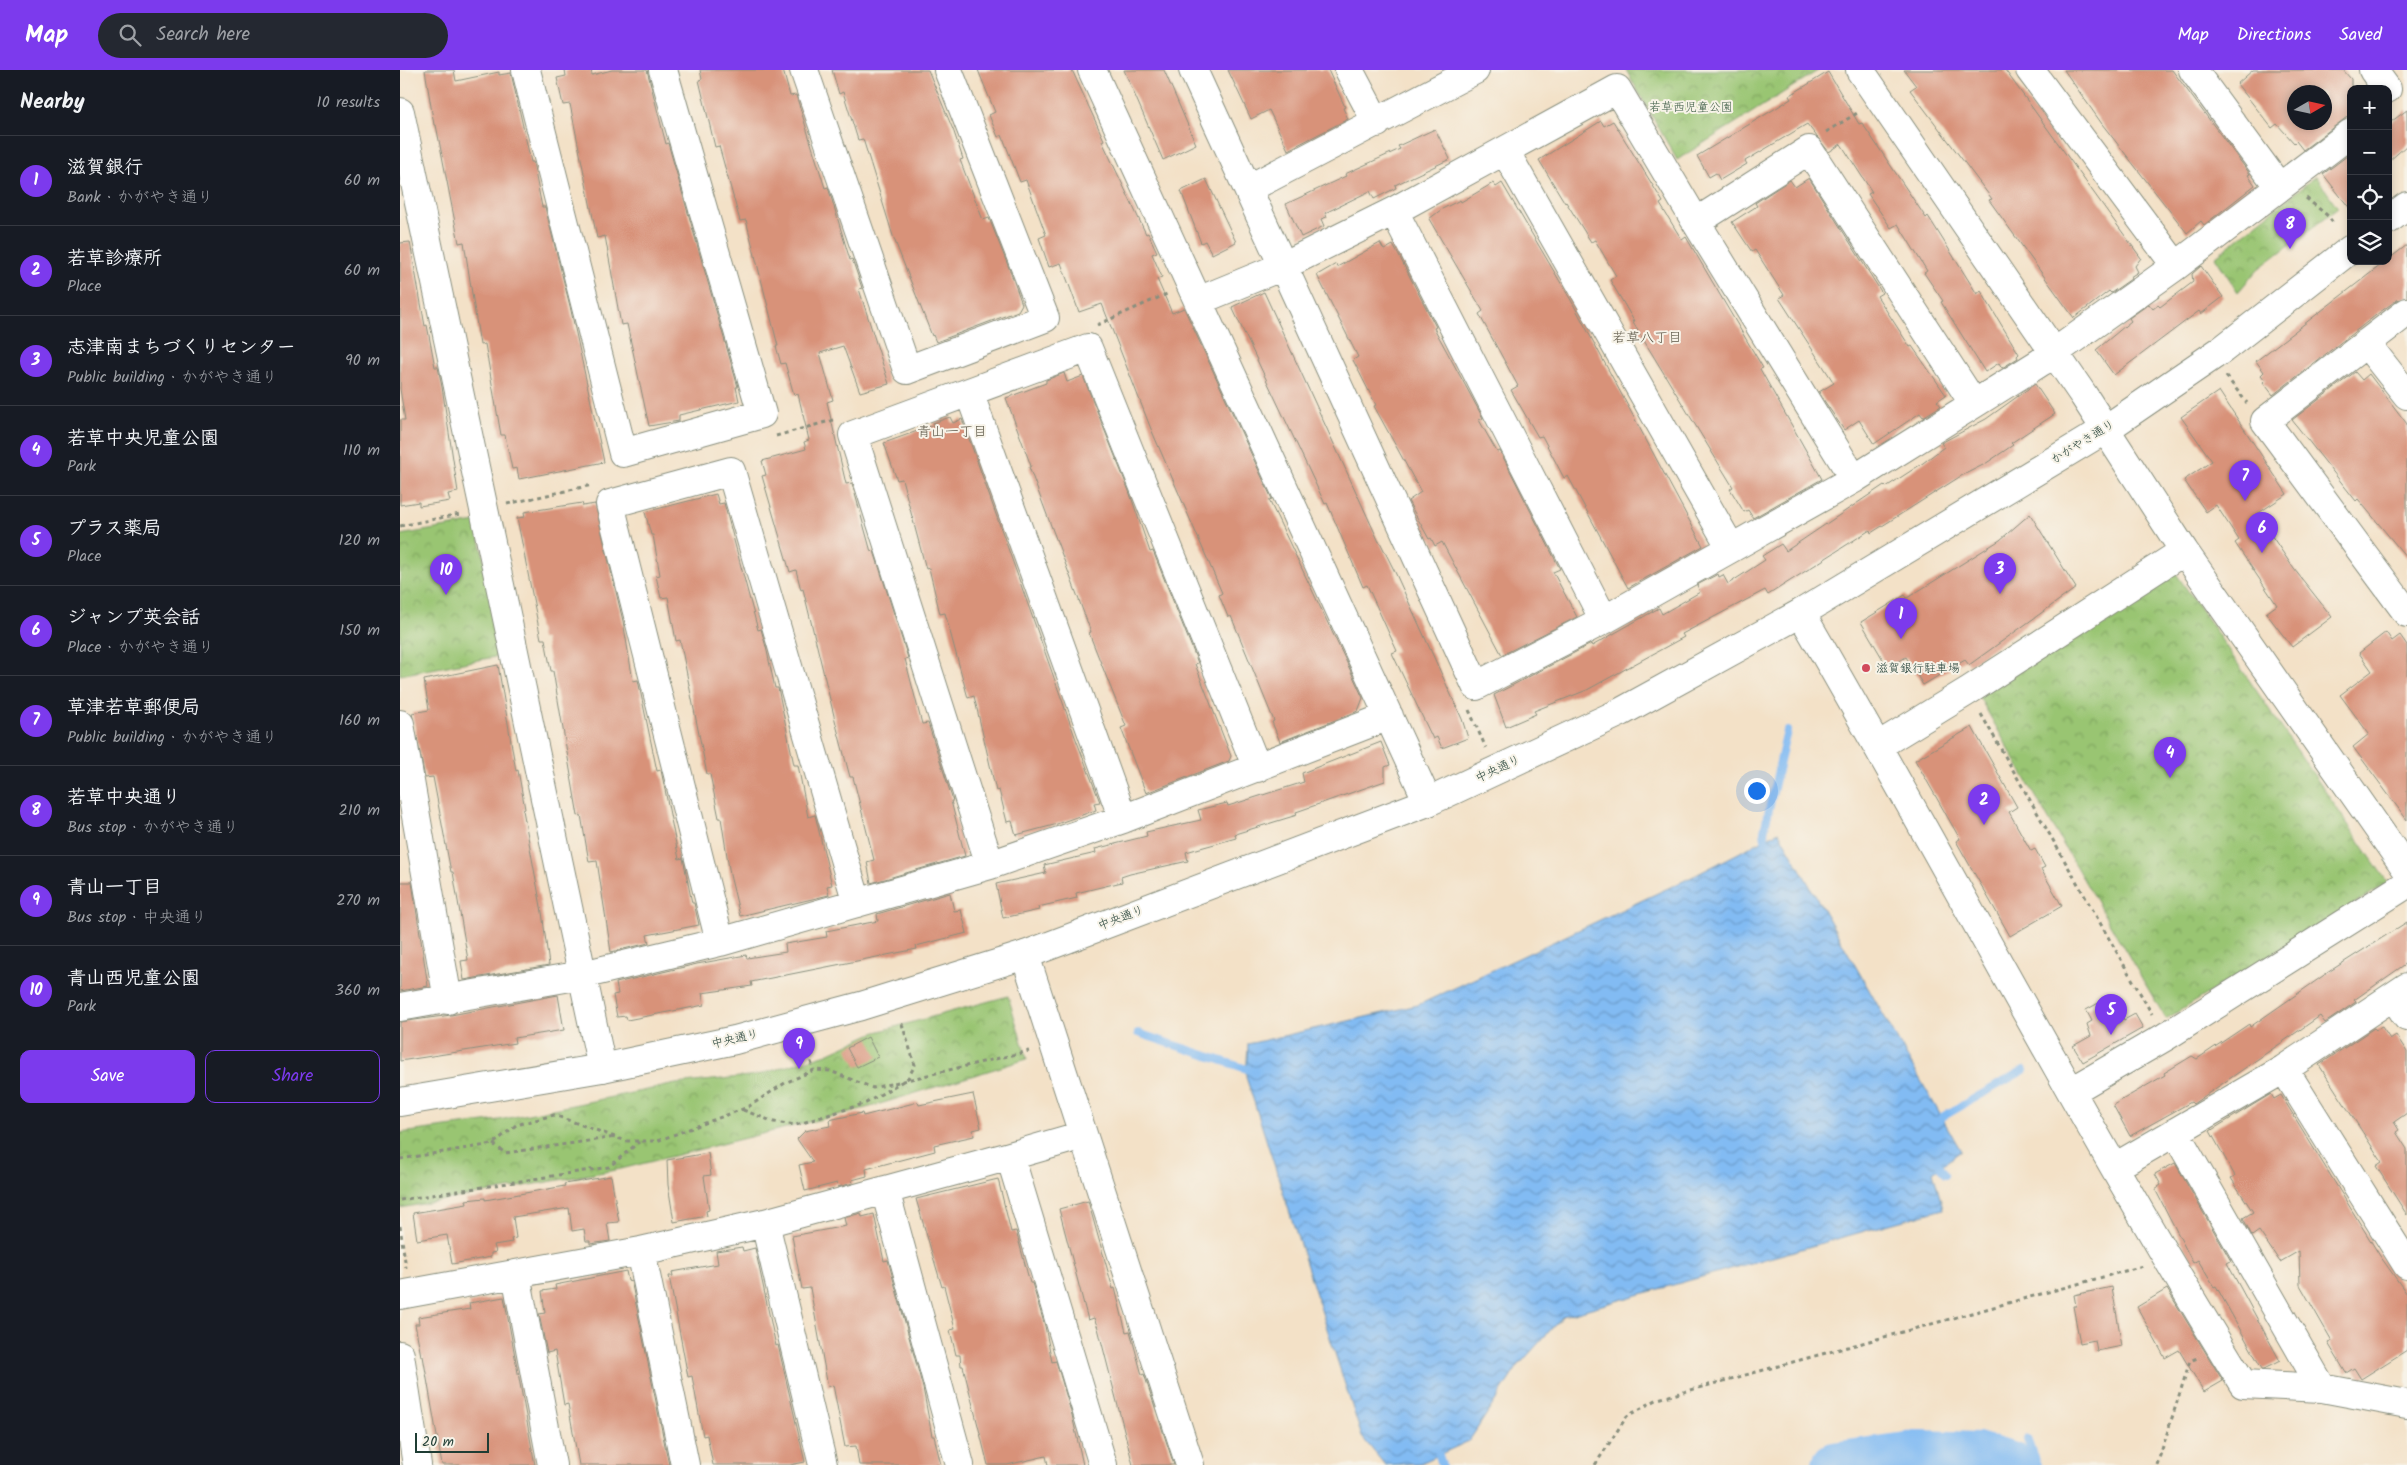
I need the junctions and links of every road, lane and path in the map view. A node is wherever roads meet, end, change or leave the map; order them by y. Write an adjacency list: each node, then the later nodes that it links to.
1 (526, 70): 2 (street)
2 (663, 70)
3 (804, 70): 4 (street)
4 (948, 70)
5 (1092, 70): 30 (street)
6 (1194, 70): 21 (street)
7 (1349, 70): 16 (street)
8 (1475, 70): 16 (street)
9 (1860, 70): 34 (street)
10 (2030, 70): 29 (street)
11 (2193, 70): 20 (street)
12 (2372, 70): 13 (street)
13 (2393, 95)
14 (1865, 108): 18 (path)
15 (400, 112): 45 (street)
16 (1377, 123): 21 (street)
17 (2347, 136): 20 (street)
18 (1809, 150): 25 (street); 38 (street)
19 (1505, 151): 23 (street); 25 (street); 47 (street)
20 (2284, 184): 26 (path); 29 (street)
21 (1248, 189): 28 (street)
22 (2407, 206): 24 (street)
23 (1394, 211): 28 (street); 51 (street)
24 (2392, 217)
25 (1696, 222): 43 (street)
26 (2333, 223)
27 (2347, 252): 41 (street, かがやき通り)
28 (1284, 266): 30 (street); 51 (street)
29 (2176, 266): 34 (street)
30 (1194, 292): 32 (path); 54 (street)
31 (2407, 312): 33 (street)
32 (1094, 326)
33 (2366, 343): 37 (street); 40 (street)
34 (2055, 353): 38 (street); 41 (street)
35 (2222, 370): 40 (path)
36 (969, 392): 58 (street); 60 (street); 61 (street)
37 (2407, 395)
38 (1974, 404): 43 (street)
39 (839, 418): 42 (path)
40 (2265, 421): 50 (street)
41 (2106, 429): 48 (street); 49 (street, かがやき通り)
42 (774, 437)
43 (1854, 479): 47 (street)
44 (597, 484): 45 (path)
45 (484, 509): 46 (path); 67 (street)
46 (400, 526)
47 (1731, 548): 51 (street)
48 (2184, 551): 52 (street); 62 (street)
49 (1801, 613): 56 (street); 59 (street, 中央通り)
50 (2407, 613)
51 (1604, 620)
52 (1968, 692): 56 (street); 72 (path)
53 (1466, 705): 57 (path)
54 (1389, 716): 58 (street); 59 (street)
55 (400, 724): 68 (street)
56 (1878, 746): 79 (street)
57 (1487, 750)
58 (1257, 768): 60 (street)
59 (1428, 802): 66 (street, 中央通り)
60 (1123, 819): 61 (street)
61 (990, 865): 64 (street)
62 (2407, 870)
63 (2407, 884): 72 (street)
64 (856, 903): 65 (street); 65 (street)
65 (720, 942): 67 (street)
66 (1025, 955): 75 (street, 中央通り); 83 (street)
67 (582, 974): 68 (street); 75 (street)
68 (448, 1000): 70 (street)
69 (2403, 1000): 76 (street)
70 (400, 1007)
71 (900, 1020): 78 (path)
72 (2165, 1037): 79 (street)
73 (1036, 1049): 78 (path)
74 (808, 1054): 77 (path)
75 (602, 1068): 80 (street, 中央通り)
76 (2284, 1069): 82 (street); 96 (street)
77 (814, 1070): 78 (path); 81 (path)
78 (908, 1078): 81 (path)
79 (2072, 1091): 89 (street)
80 (400, 1102)
81 (742, 1109): 85 (path)
82 (2175, 1132): 89 (street); 101 (street)
83 (1083, 1135): 87 (street); 109 (street)
84 (617, 1137): 85 (path); 86 (path); 86 (path)
85 (640, 1141): 91 (path)
86 (493, 1144): 88 (path)
87 (1010, 1156): 90 (street); 108 (street)
88 (400, 1158)
89 (2114, 1167): 95 (street)
90 (885, 1190): 92 (street); 107 (street)
91 (400, 1200)
92 (765, 1223): 94 (street); 106 (street)
93 (400, 1226): 98 (path)
94 (641, 1251): 97 (street); 105 (street)
95 (2169, 1259): 99 (street); 110 (path)
96 (2407, 1265)
97 (516, 1274): 98 (street); 104 (street)
98 (405, 1294)
99 (2220, 1347): 101 (street); 111 (path)
100 (400, 1355): 103 (street)
101 (2322, 1388): 102 (street)
102 (2407, 1404)
103 (417, 1465)
104 (552, 1465)
105 (685, 1465)
106 (824, 1465)
107 (960, 1465)
108 (1103, 1465)
109 (1190, 1465)
110 (1595, 1465)
111 (2157, 1465)

